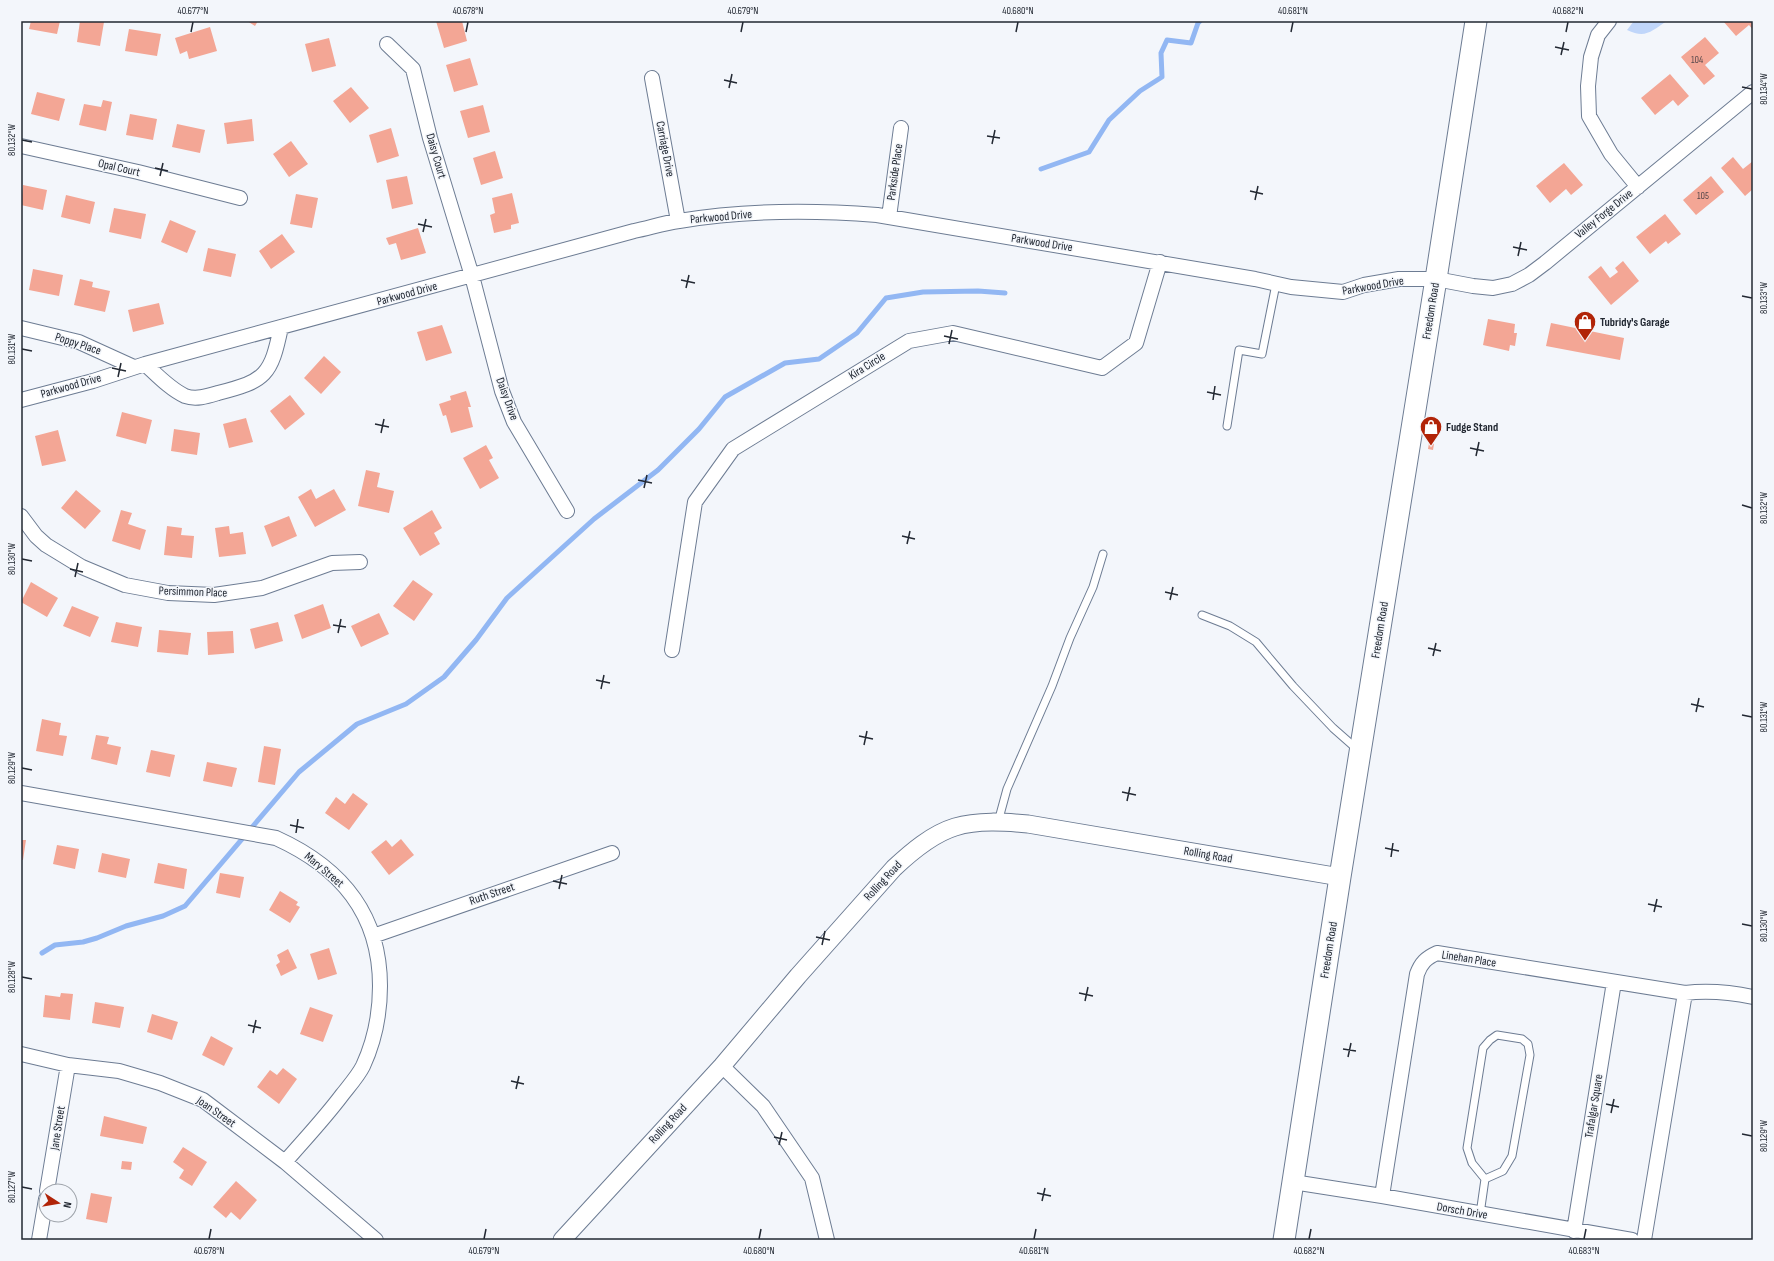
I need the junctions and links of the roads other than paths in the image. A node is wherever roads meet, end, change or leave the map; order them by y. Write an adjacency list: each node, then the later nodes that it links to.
1 (1476, 21): 14 (main road, Freedom Road)
2 (1609, 21): 8 (street)
3 (387, 44): 13 (street, Daisy Court)
4 (652, 78): 11 (street, Carriage Drive)
5 (1753, 92): 8 (street, Valley Forge Drive)
6 (901, 128): 10 (street, Parkside Place)
7 (21, 146): 9 (street, Opal Court)
8 (1638, 187): 14 (street, Valley Forge Drive)
9 (240, 198)
10 (889, 217): 11 (street, Parkwood Drive); 12 (street, Parkwood Drive)
11 (678, 221): 13 (street, Parkwood Drive)
12 (1160, 262): 15 (street, Parkwood Drive); 26 (street, Kira Circle)
13 (472, 276): 16 (street, Parkwood Drive); 21 (street, Daisy Drive)
14 (1436, 279): 15 (street, Parkwood Drive); 27 (main road, Freedom Road)
15 (1276, 284): 20 (lane)
16 (281, 327): 18 (street, Parkwood Drive); 18 (street, Poppy Place)
17 (21, 328): 18 (street, Poppy Place)
18 (139, 365): 19 (street, Parkwood Drive)
19 (21, 400)
20 (1227, 426)
21 (568, 511)
22 (21, 516): 24 (street, Persimmon Place)
23 (1103, 554): 29 (lane)
24 (360, 562)
25 (1202, 615): 27 (lane)
26 (672, 650)
27 (1360, 751): 31 (main road, Freedom Road)
28 (21, 793): 32 (street, Mary Street)
29 (998, 822): 31 (street, Rolling Road); 38 (street, Rolling Road)
30 (612, 853): 32 (street, Ruth Street)
31 (1340, 877): 41 (main road, Freedom Road)
32 (373, 936): 39 (street, Mary Street)
33 (1614, 982): 34 (street, Linehan Place); 43 (street, Linehan Place); 46 (street, Trafalgar Square)
34 (1685, 993): 35 (street, Linehan Place); 53 (street)
35 (1753, 996)
36 (21, 1054): 37 (street, Joan Street)
37 (68, 1065): 39 (street, Joan Street); 42 (street, Jane Street)
38 (722, 1066): 49 (street, Rolling Road); 50 (street)
39 (285, 1162): 48 (street, Joan Street)
40 (1485, 1179): 40 (lane); 44 (lane)
41 (1293, 1182): 43 (street, Dorsch Drive); 51 (main road, Freedom Road)
42 (48, 1183)
43 (1382, 1196): 44 (street, Dorsch Drive)
44 (1480, 1214): 46 (street, Dorsch Drive)
45 (42, 1223): 47 (street)
46 (1574, 1230): 52 (street, Dorsch Drive)
47 (39, 1240)
48 (376, 1240)
49 (562, 1240)
50 (827, 1240)
51 (1284, 1240)
52 (1632, 1240)
53 (1644, 1240)

